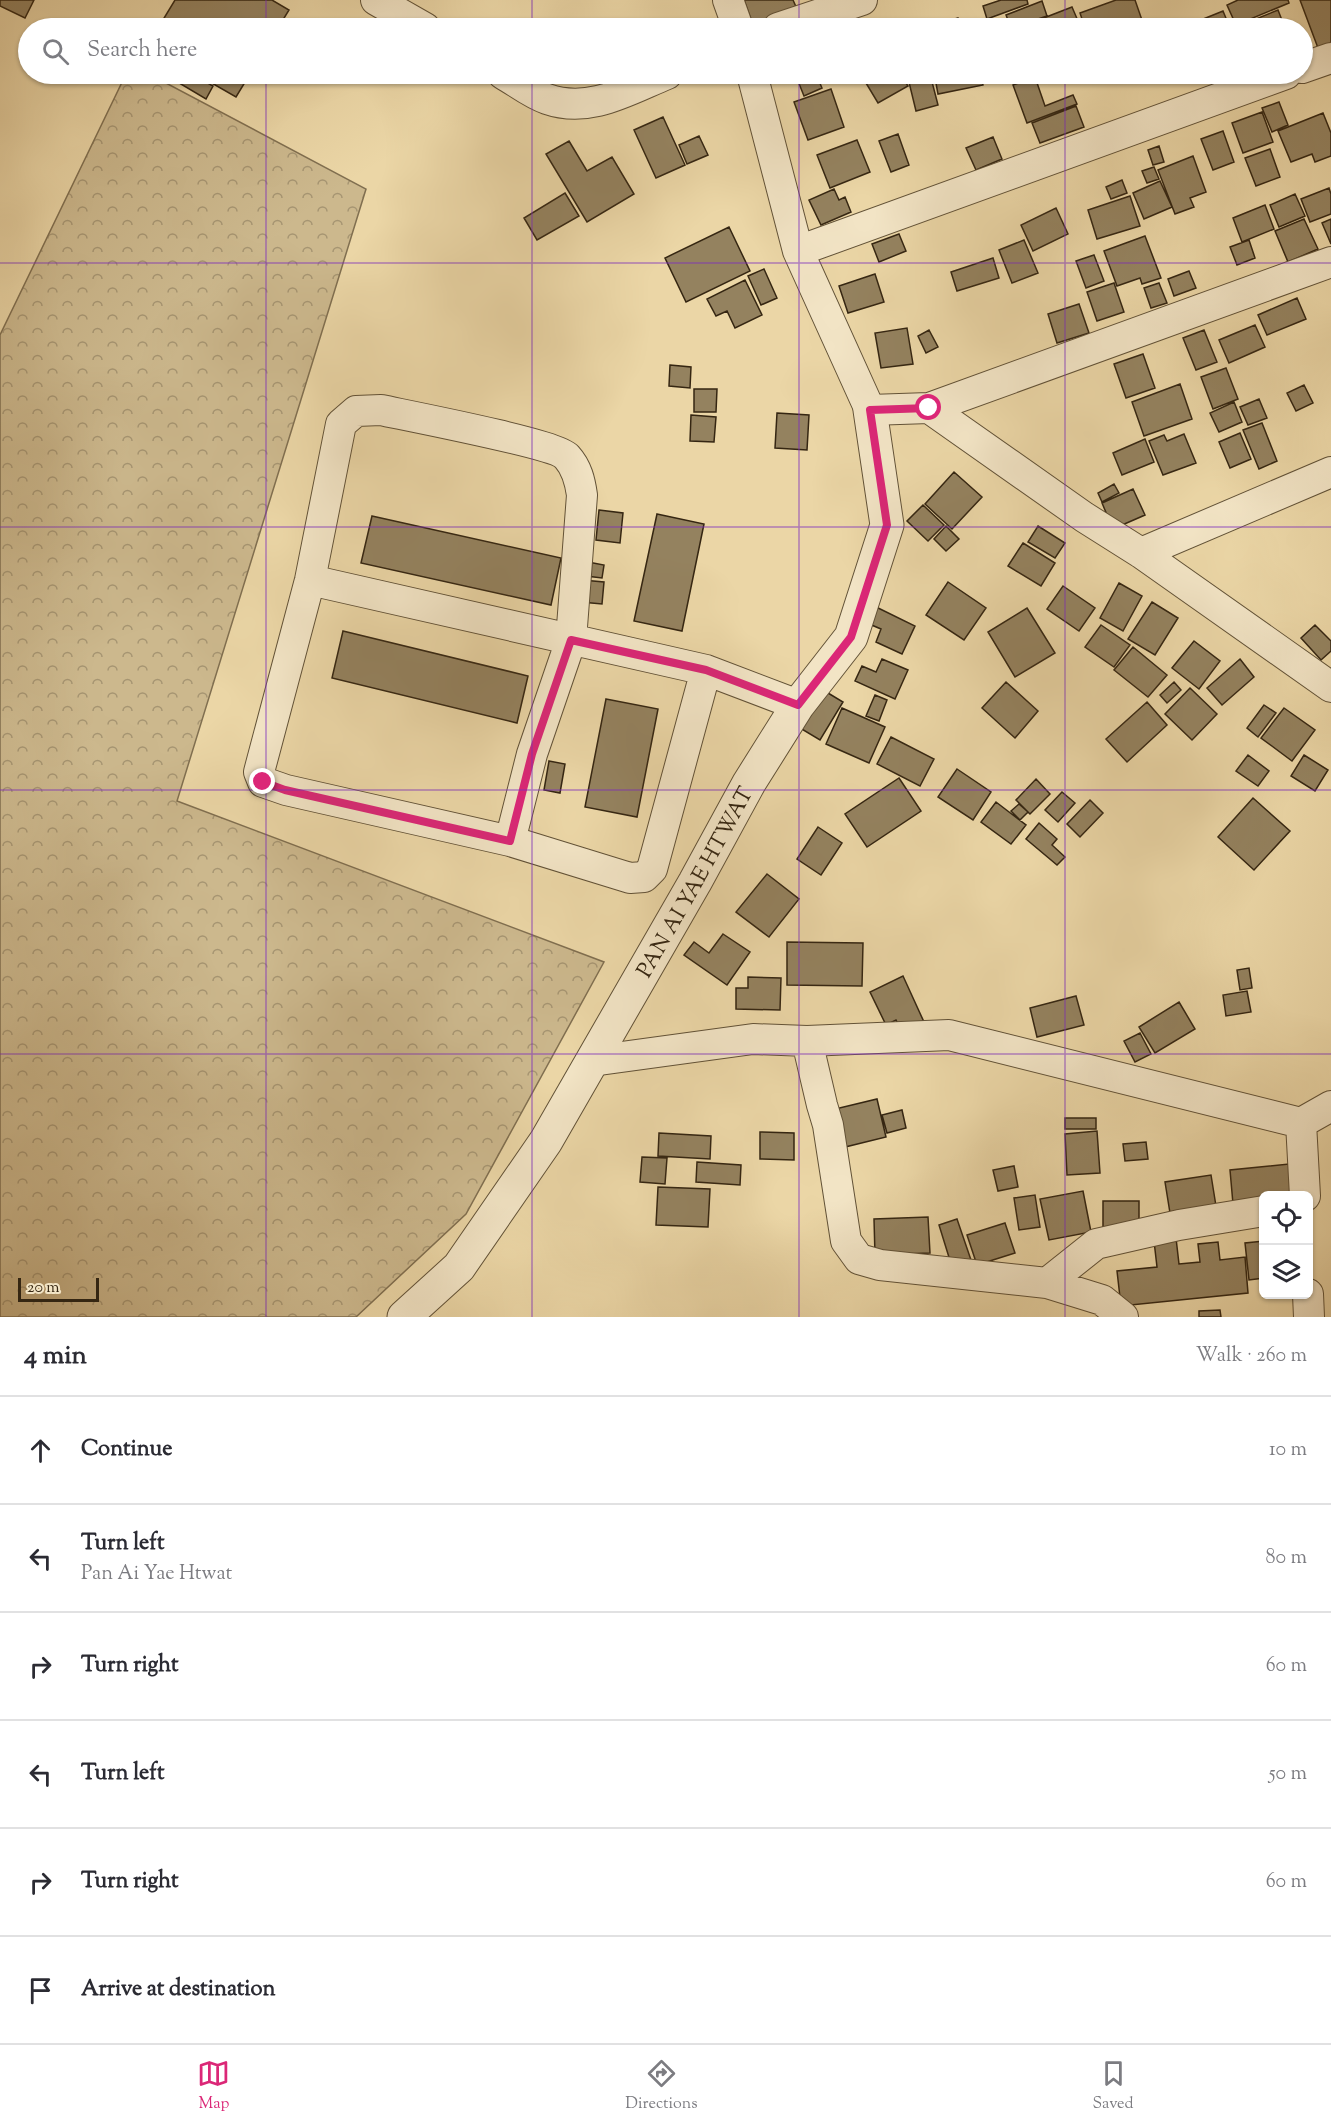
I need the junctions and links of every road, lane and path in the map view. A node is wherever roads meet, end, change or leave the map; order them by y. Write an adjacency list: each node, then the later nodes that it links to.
1 (376, 0): 4 (street)
2 (728, 0): 5 (street)
3 (862, 0): 6 (street)
4 (408, 18)
5 (734, 18)
6 (808, 18)
7 (1331, 58): 8 (street)
8 (1313, 64)
9 (521, 84): 10 (street)
10 (644, 84)
11 (755, 84): 13 (street)
12 (1258, 84): 13 (street)
13 (798, 251): 16 (street)
14 (1331, 262): 15 (street)
15 (929, 408): 16 (street); 18 (street)
16 (870, 410): 23 (street, PAN AI YAE HTWAT)
17 (1331, 472): 18 (street)
18 (1141, 553): 22 (street)
19 (310, 580): 20 (street); 20 (street); 24 (street)
20 (571, 640): 21 (street); 24 (street)
21 (706, 670): 23 (street); 24 (street)
22 (1331, 687)
23 (798, 705): 26 (street, PAN AI YAE HTWAT)
24 (510, 841)
25 (807, 1041): 26 (street); 28 (street); 31 (street)
26 (592, 1061): 33 (street, PAN AI YAE HTWAT)
27 (1331, 1106): 28 (street)
28 (1301, 1123): 29 (street)
29 (1305, 1191)
30 (1259, 1212): 31 (street)
31 (1047, 1283): 34 (street)
32 (1308, 1299): 35 (street)
33 (404, 1317)
34 (1124, 1317)
35 (1309, 1317)

